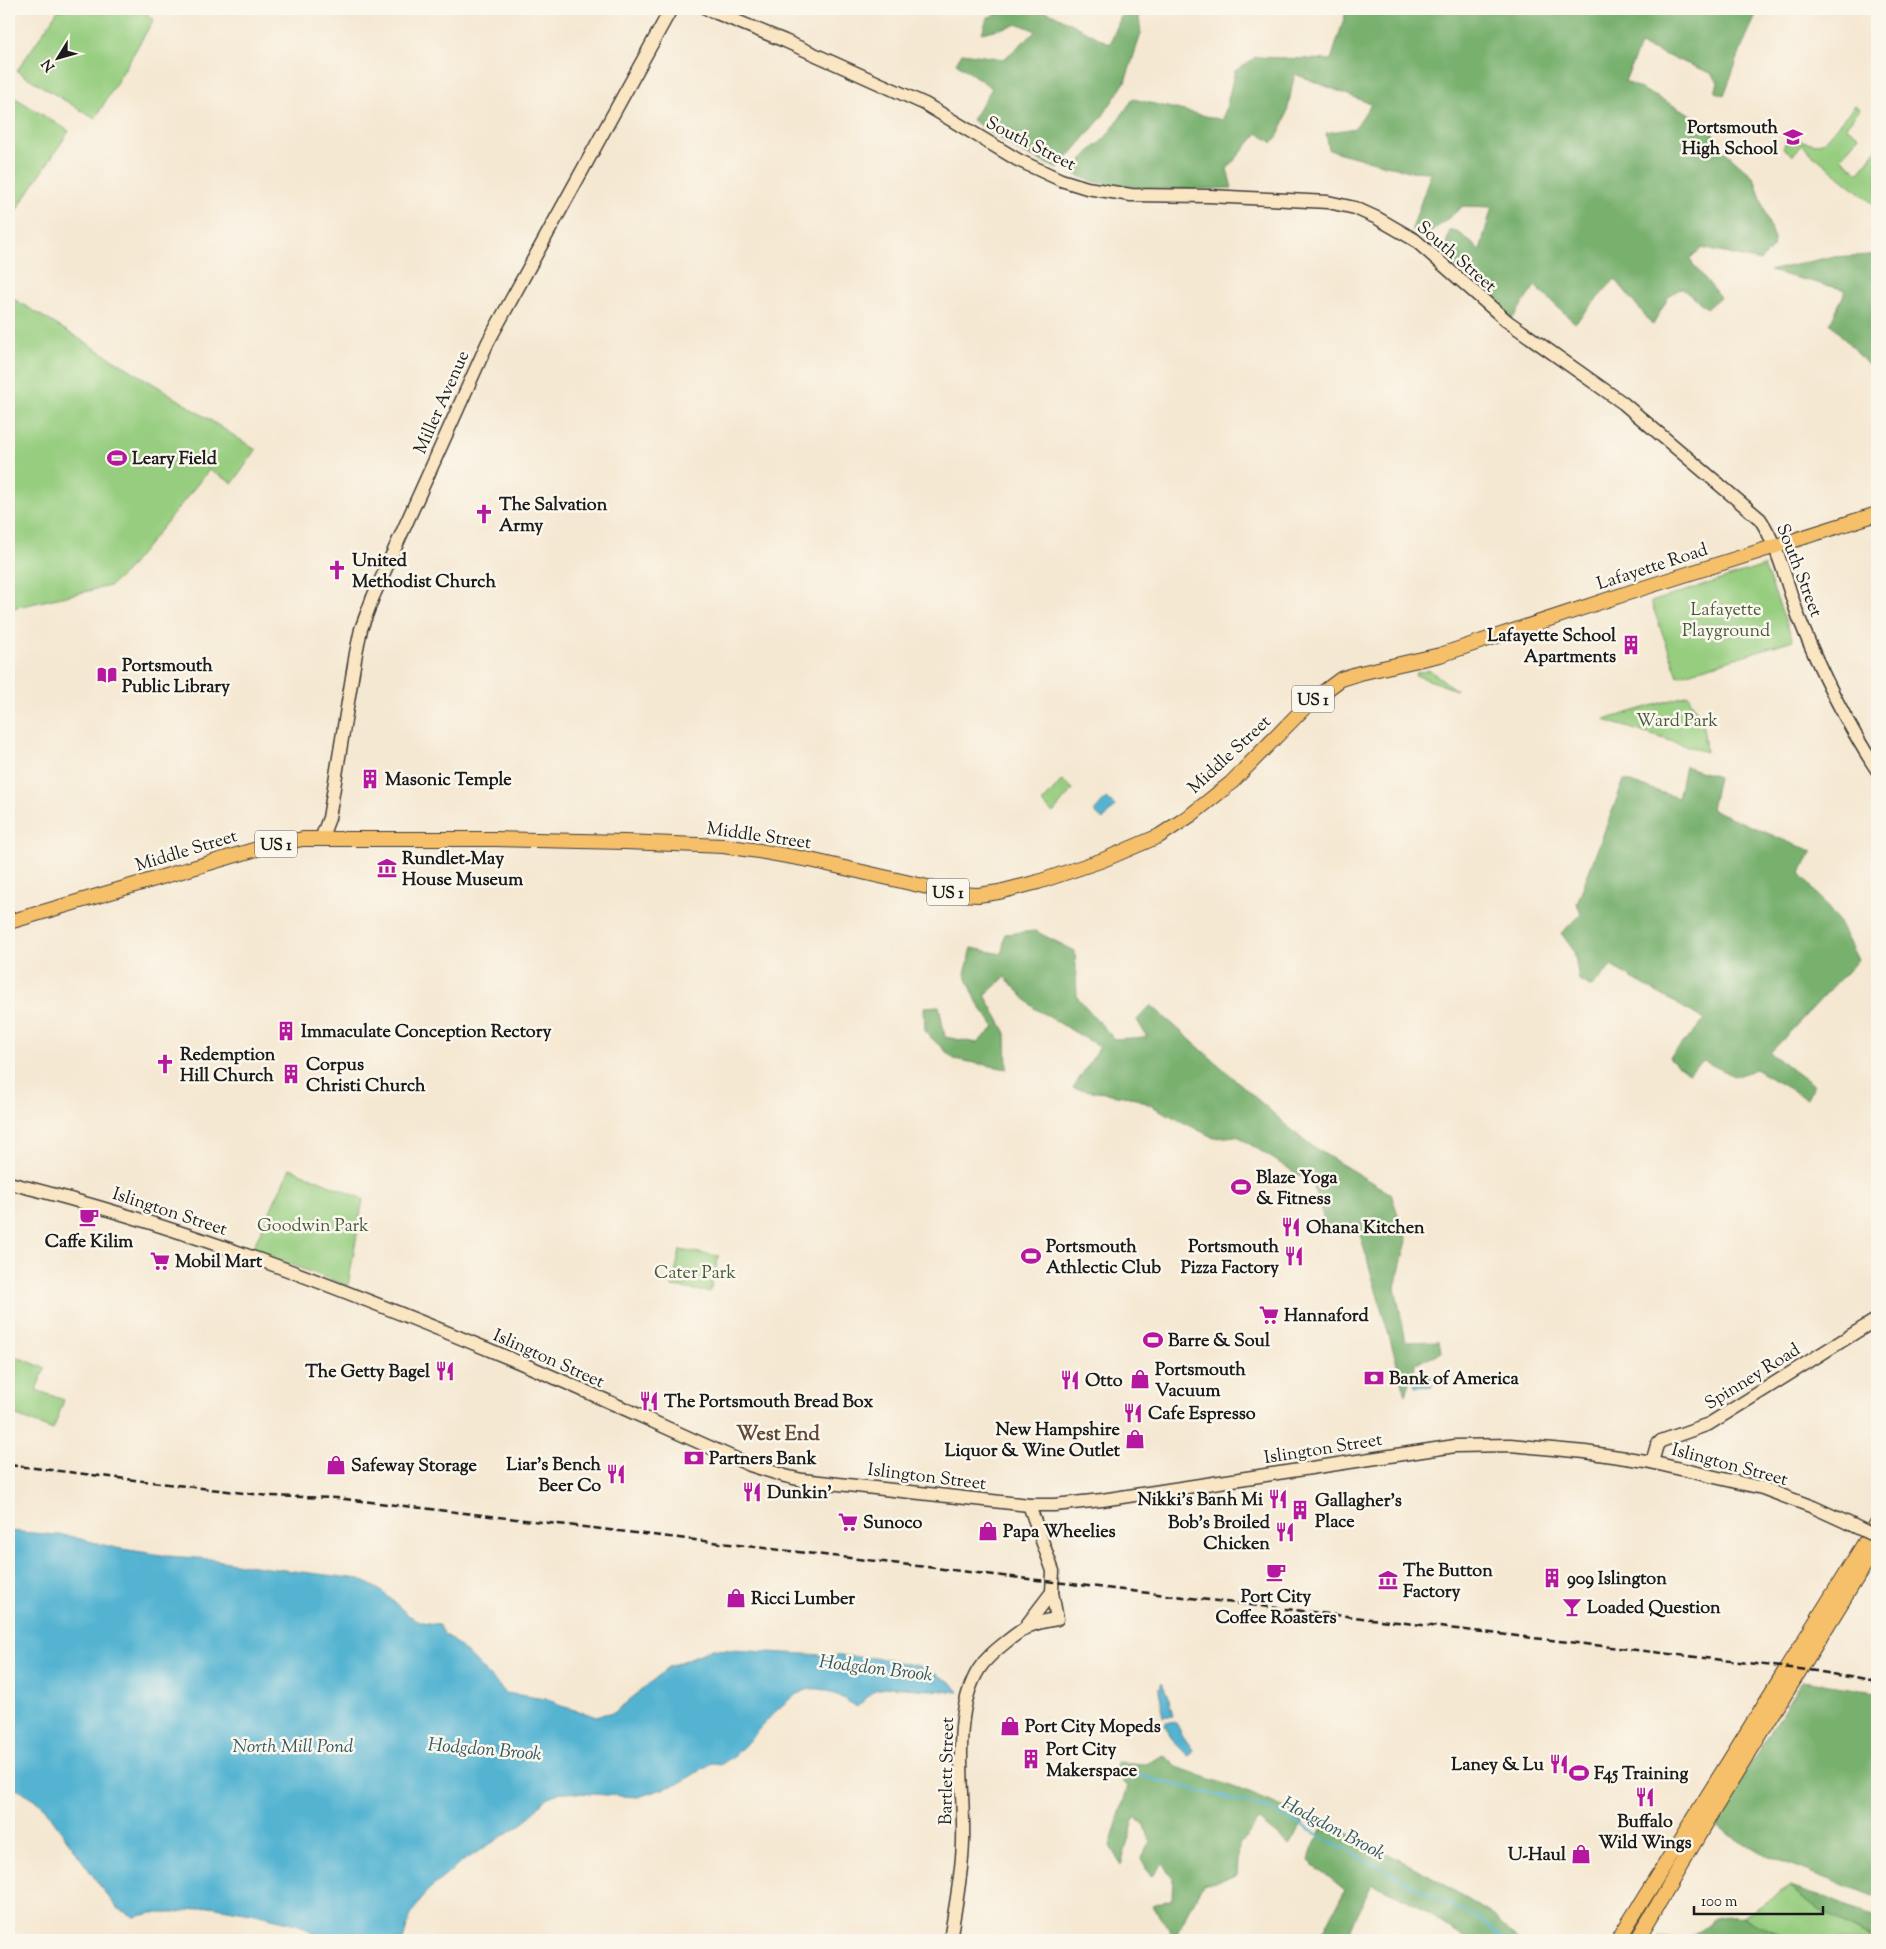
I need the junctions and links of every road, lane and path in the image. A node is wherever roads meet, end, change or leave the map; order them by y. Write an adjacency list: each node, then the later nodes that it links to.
1 (671, 9): 7 (street, Miller Avenue)
2 (707, 9): 4 (street, South Street)
3 (1877, 514): 4 (main road, Lafayette Road / US 1)
4 (1773, 546): 5 (main road, Lafayette Road / US 1); 6 (street, South Street)
5 (1440, 655): 7 (main road, Middle Street / US 1)
6 (1877, 770)
7 (321, 839): 8 (main road, Middle Street / US 1)
8 (9, 922)
9 (9, 1183): 12 (street, Islington Street)
10 (1877, 1319): 11 (street, Spinney Road)
11 (1652, 1462): 12 (street, Islington Street); 14 (street, Islington Street, bridge)
12 (1029, 1505): 16 (street, Bartlett Street)
13 (1877, 1523): 19 (main road)
14 (1877, 1537)
15 (1877, 1545): 20 (main road)
16 (1052, 1592): 17 (street); 17 (street, Bartlett Street)
17 (1026, 1626): 18 (street, Bartlett Street)
18 (950, 1940)
19 (1618, 1940)
20 (1637, 1940)

